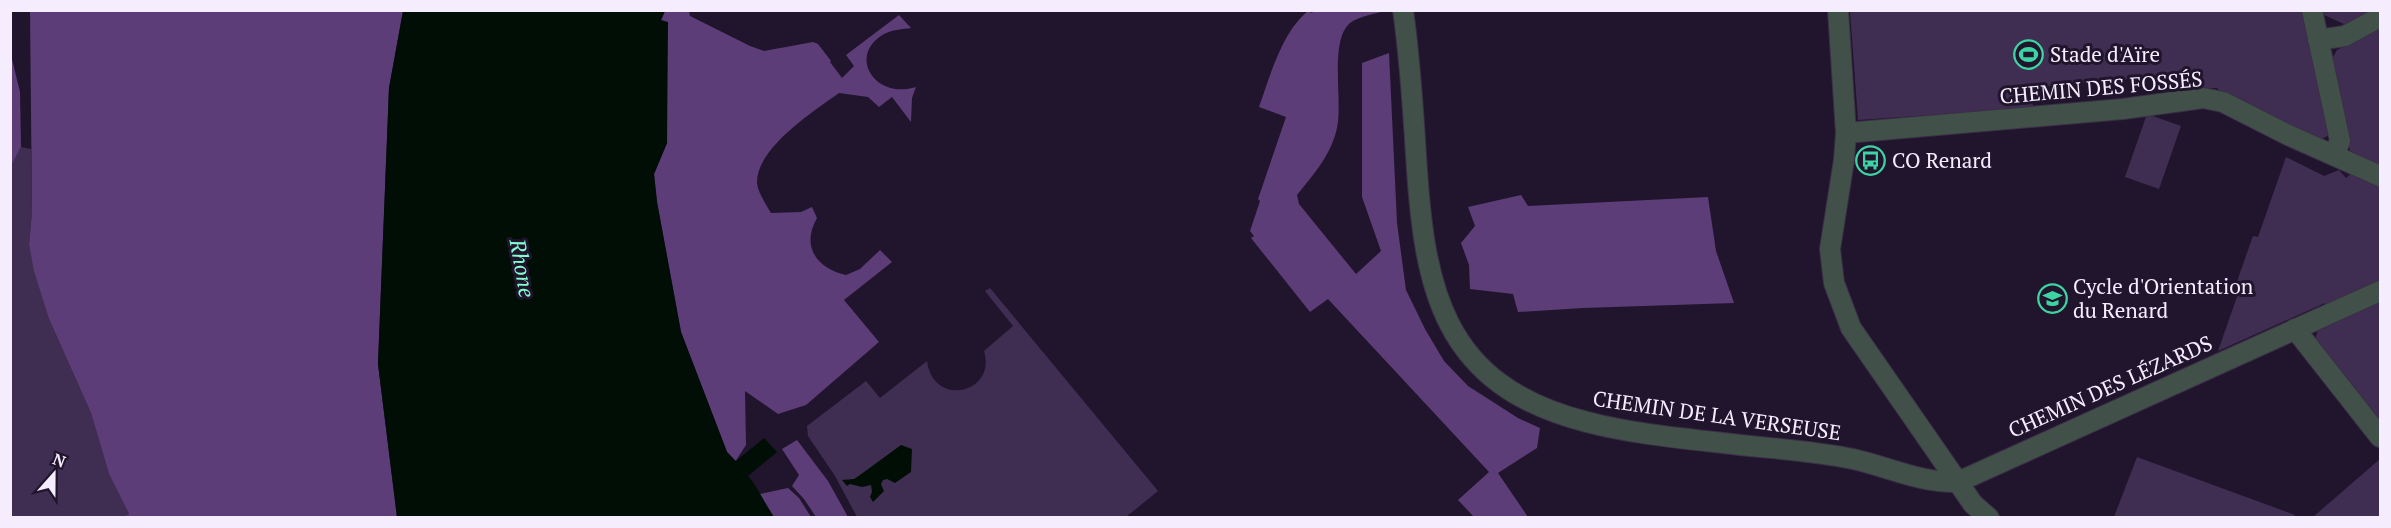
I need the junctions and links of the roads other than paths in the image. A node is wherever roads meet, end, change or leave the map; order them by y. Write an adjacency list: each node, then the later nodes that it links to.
1 (1403, 10): 12 (street, CHEMIN DE LA VERSEUSE)
2 (1838, 10): 6 (street)
3 (2312, 10): 5 (street)
4 (2380, 17): 5 (street)
5 (2318, 40): 7 (street)
6 (1846, 133): 7 (street, CHEMIN DES FOSSÉS); 12 (street)
7 (2334, 154): 8 (street, CHEMIN DES FOSSÉS)
8 (2380, 176)
9 (2380, 291): 10 (street, CHEMIN DES LÉZARDS)
10 (2295, 329): 11 (street); 12 (street, CHEMIN DES LÉZARDS)
11 (2380, 437)
12 (1958, 482): 13 (street)
13 (1989, 518)

